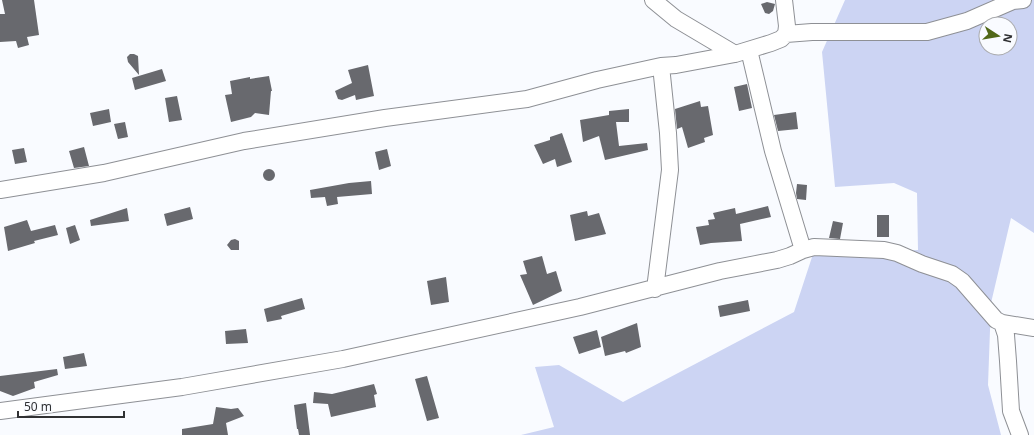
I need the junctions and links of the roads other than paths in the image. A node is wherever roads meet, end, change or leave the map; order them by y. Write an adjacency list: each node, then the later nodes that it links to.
1 (653, 0): 5 (street)
2 (784, 0): 4 (street)
3 (1023, 0): 4 (street)
4 (786, 34): 5 (street)
5 (742, 52): 6 (street); 8 (street)
6 (661, 66): 7 (street); 9 (street)
7 (0, 190)
8 (803, 250): 9 (street); 10 (street)
9 (655, 289): 12 (street)
10 (1002, 323): 11 (street); 13 (street)
11 (1034, 328)
12 (0, 411)
13 (1020, 435)

